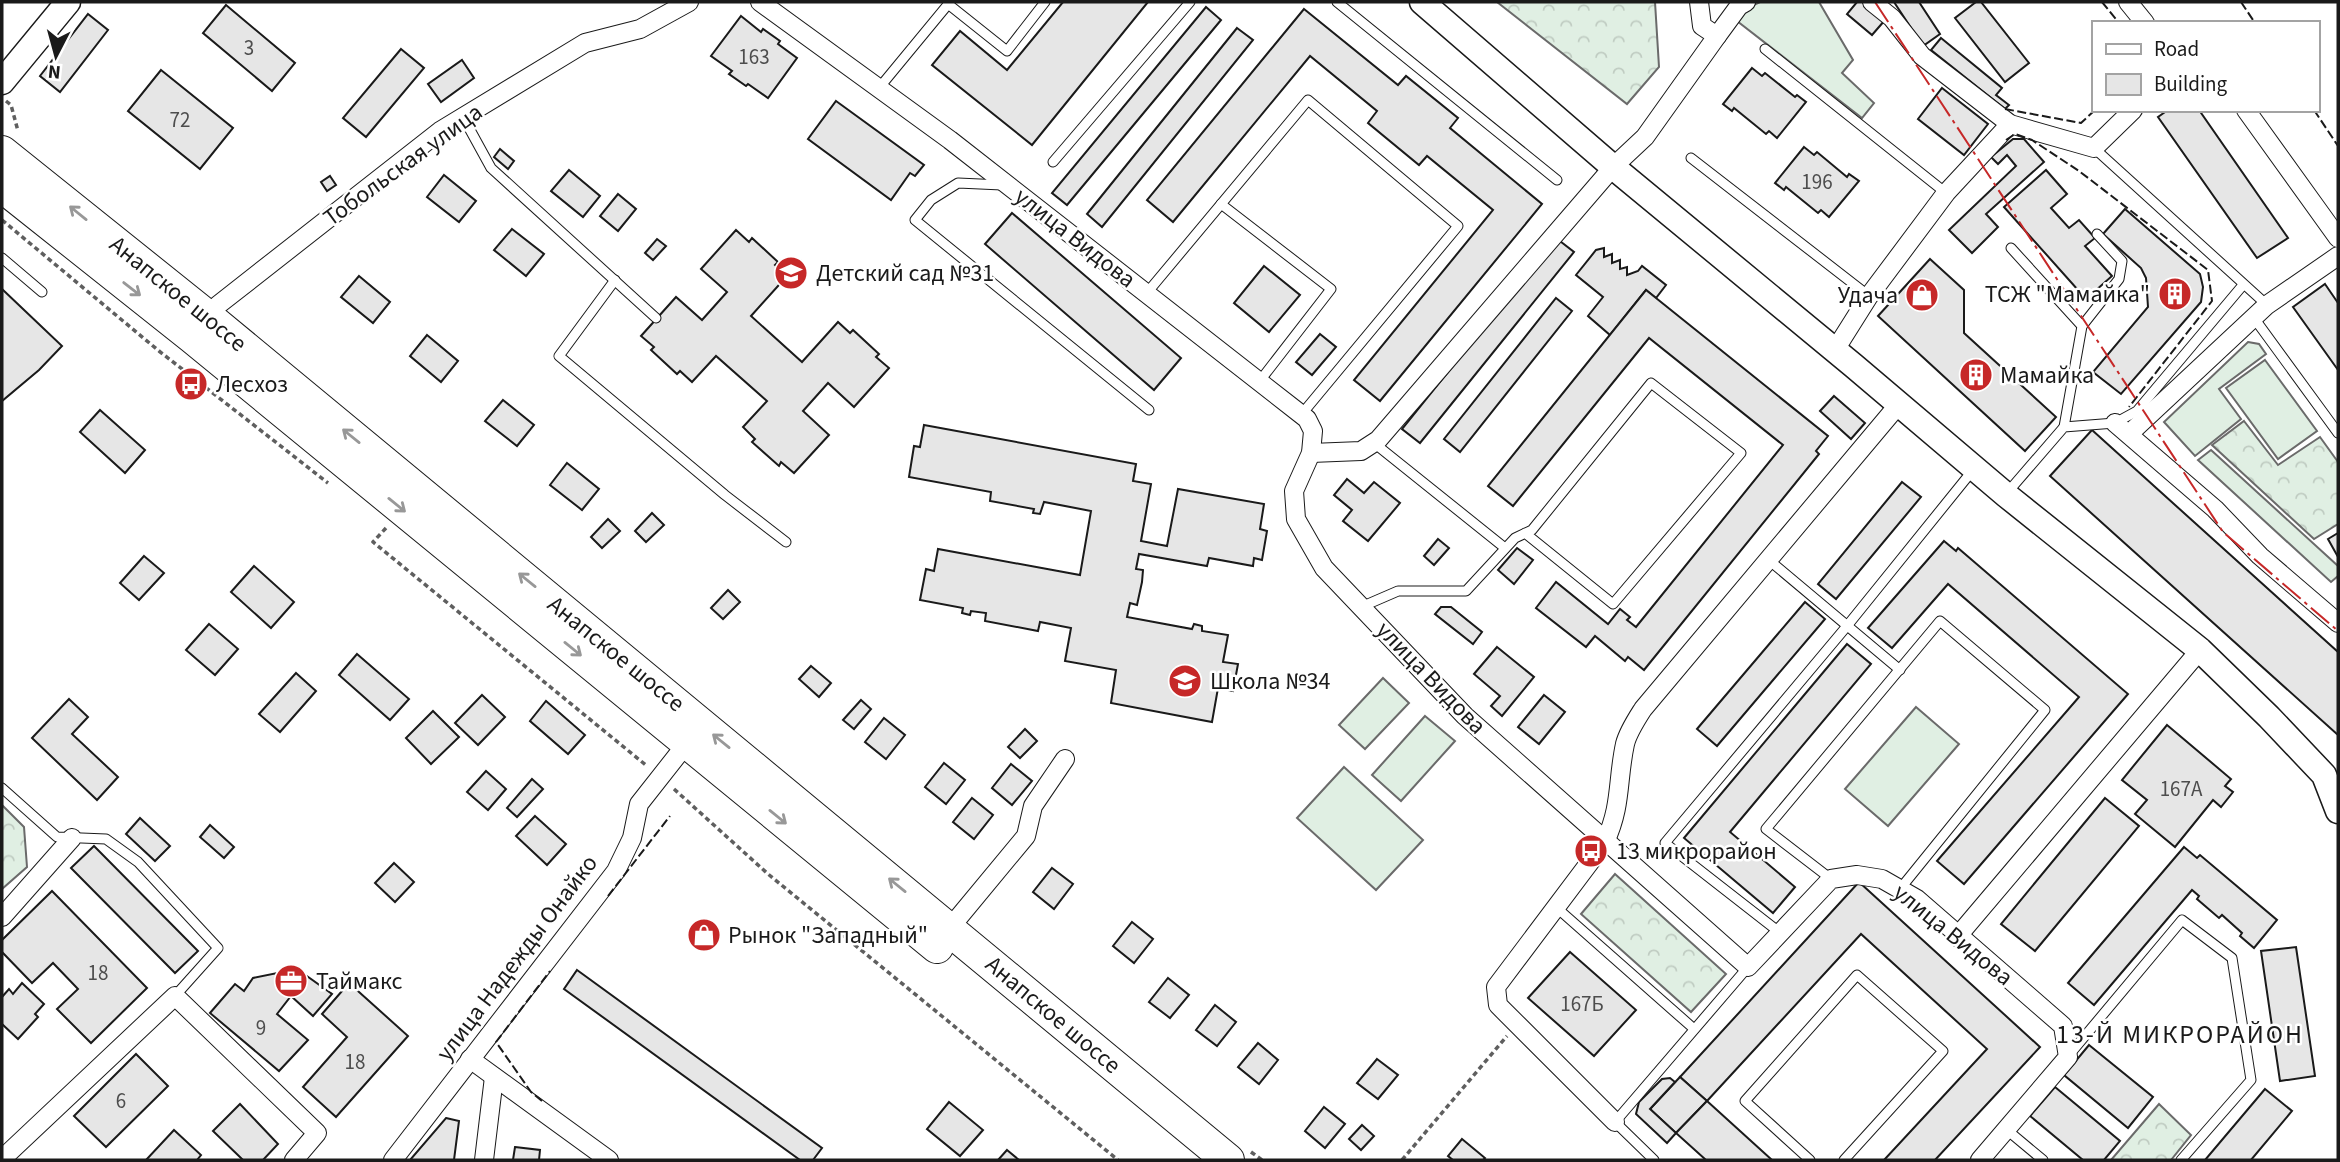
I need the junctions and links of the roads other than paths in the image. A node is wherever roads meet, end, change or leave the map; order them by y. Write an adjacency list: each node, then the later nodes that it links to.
1 (68, 2): 16 (street)
2 (690, 2): 20 (street, Тобольская улица)
3 (760, 2): 17 (street, улица Видова)
4 (1045, 2): 12 (lane)
5 (1190, 2): 25 (lane)
6 (1337, 2): 27 (lane)
7 (1422, 2): 26 (street)
8 (1699, 2): 14 (street)
9 (1746, 2): 14 (street)
10 (1872, 2): 21 (street)
11 (2128, 2): 13 (street)
12 (949, 3): 17 (lane)
13 (2144, 21)
14 (1717, 36): 26 (street)
15 (1765, 49): 30 (lane)
16 (2, 82)
17 (879, 88): 28 (street, улица Видова)
18 (2131, 112): 22 (street)
19 (2247, 112): 33 (street)
20 (463, 117): 37 (lane); 43 (street, Тобольская улица)
21 (2010, 124): 22 (street); 30 (street)
22 (2094, 148): 38 (lane)
23 (2, 152): 43 (highway, Анапское шоссе, one-way to 23)
24 (1691, 158): 41 (lane)
25 (1053, 162)
26 (1614, 167): 46 (street); 54 (street)
27 (1557, 180)
28 (1007, 185): 40 (street, улица Видова); 49 (lane)
29 (2, 186): 67 (highway, Анапское шоссе, one-way to 67)
30 (1946, 193): 41 (street)
31 (1221, 204): 40 (lane); 47 (lane); 50 (lane)
32 (2097, 234): 45 (lane)
33 (2338, 238)
34 (2011, 248): 45 (lane)
35 (2338, 256): 42 (street)
36 (2, 258): 39 (lane)
37 (615, 280): 44 (lane); 59 (lane)
38 (2243, 285): 42 (lane); 52 (lane)
39 (42, 292)
40 (1146, 294): 47 (street, улица Видова)
41 (1869, 296): 46 (street)
42 (2260, 311): 52 (street); 53 (lane)
43 (208, 317): 78 (highway, Анапское шоссе, one-way to 43)
44 (656, 318)
45 (2082, 326): 51 (lane)
46 (1835, 350): 48 (street)
47 (1259, 382): 50 (street, улица Видова)
48 (1899, 404): 56 (street); 61 (street)
49 (1149, 410)
50 (1301, 415): 55 (street)
51 (2064, 427): 52 (lane); 57 (lane)
52 (2122, 428): 63 (street)
53 (2338, 433)
54 (1374, 443): 55 (street); 60 (lane)
55 (1311, 453): 62 (street, улица Видова)
56 (1974, 468): 57 (street); 64 (lane)
57 (2006, 495): 65 (street)
58 (1525, 533): 58 (lane); 60 (lane)
59 (786, 542)
60 (1505, 548): 62 (lane)
61 (1770, 561): 64 (lane); 72 (street)
62 (1361, 607): 72 (street, улица Видова)
63 (2338, 623)
64 (1847, 626): 66 (lane); 77 (lane)
65 (2200, 650): 70 (street); 79 (street)
66 (1899, 670): 73 (lane); 74 (lane)
67 (687, 743): 78 (highway, Анапское шоссе, one-way to 78); 84 (street, улица Надежды Онайко)
68 (1065, 759): 78 (street)
69 (2, 788): 71 (lane)
70 (2338, 811)
71 (72, 838): 76 (street); 81 (lane)
72 (1605, 842): 75 (street); 80 (street, улица Видова)
73 (1831, 879): 74 (street, улица Видова); 77 (street)
74 (1900, 888): 79 (street, улица Видова)
75 (1557, 908): 82 (lane); 86 (street)
76 (2, 917)
77 (1779, 932): 80 (street)
78 (942, 937): 93 (highway); 94 (highway, Анапское шоссе)
79 (1957, 937): 83 (street, улица Видова)
80 (1748, 967): 82 (lane)
81 (175, 996): 88 (street); 89 (street)
82 (1693, 1028): 86 (lane)
83 (2068, 1057): 87 (street); 100 (lane)
84 (470, 1059): 85 (street); 90 (street, улица Надежды Онайко)
85 (494, 1077): 91 (street); 92 (street)
86 (1615, 1122): 95 (lane)
87 (2007, 1130): 98 (street); 99 (lane)
88 (2, 1160)
89 (294, 1160)
90 (393, 1160)
91 (484, 1160)
92 (609, 1160)
93 (1198, 1160)
94 (1227, 1160)
95 (1654, 1160)
96 (1810, 1160): 97 (lane)
97 (1844, 1160)
98 (1980, 1160)
99 (2043, 1160)
100 (2181, 1160)

